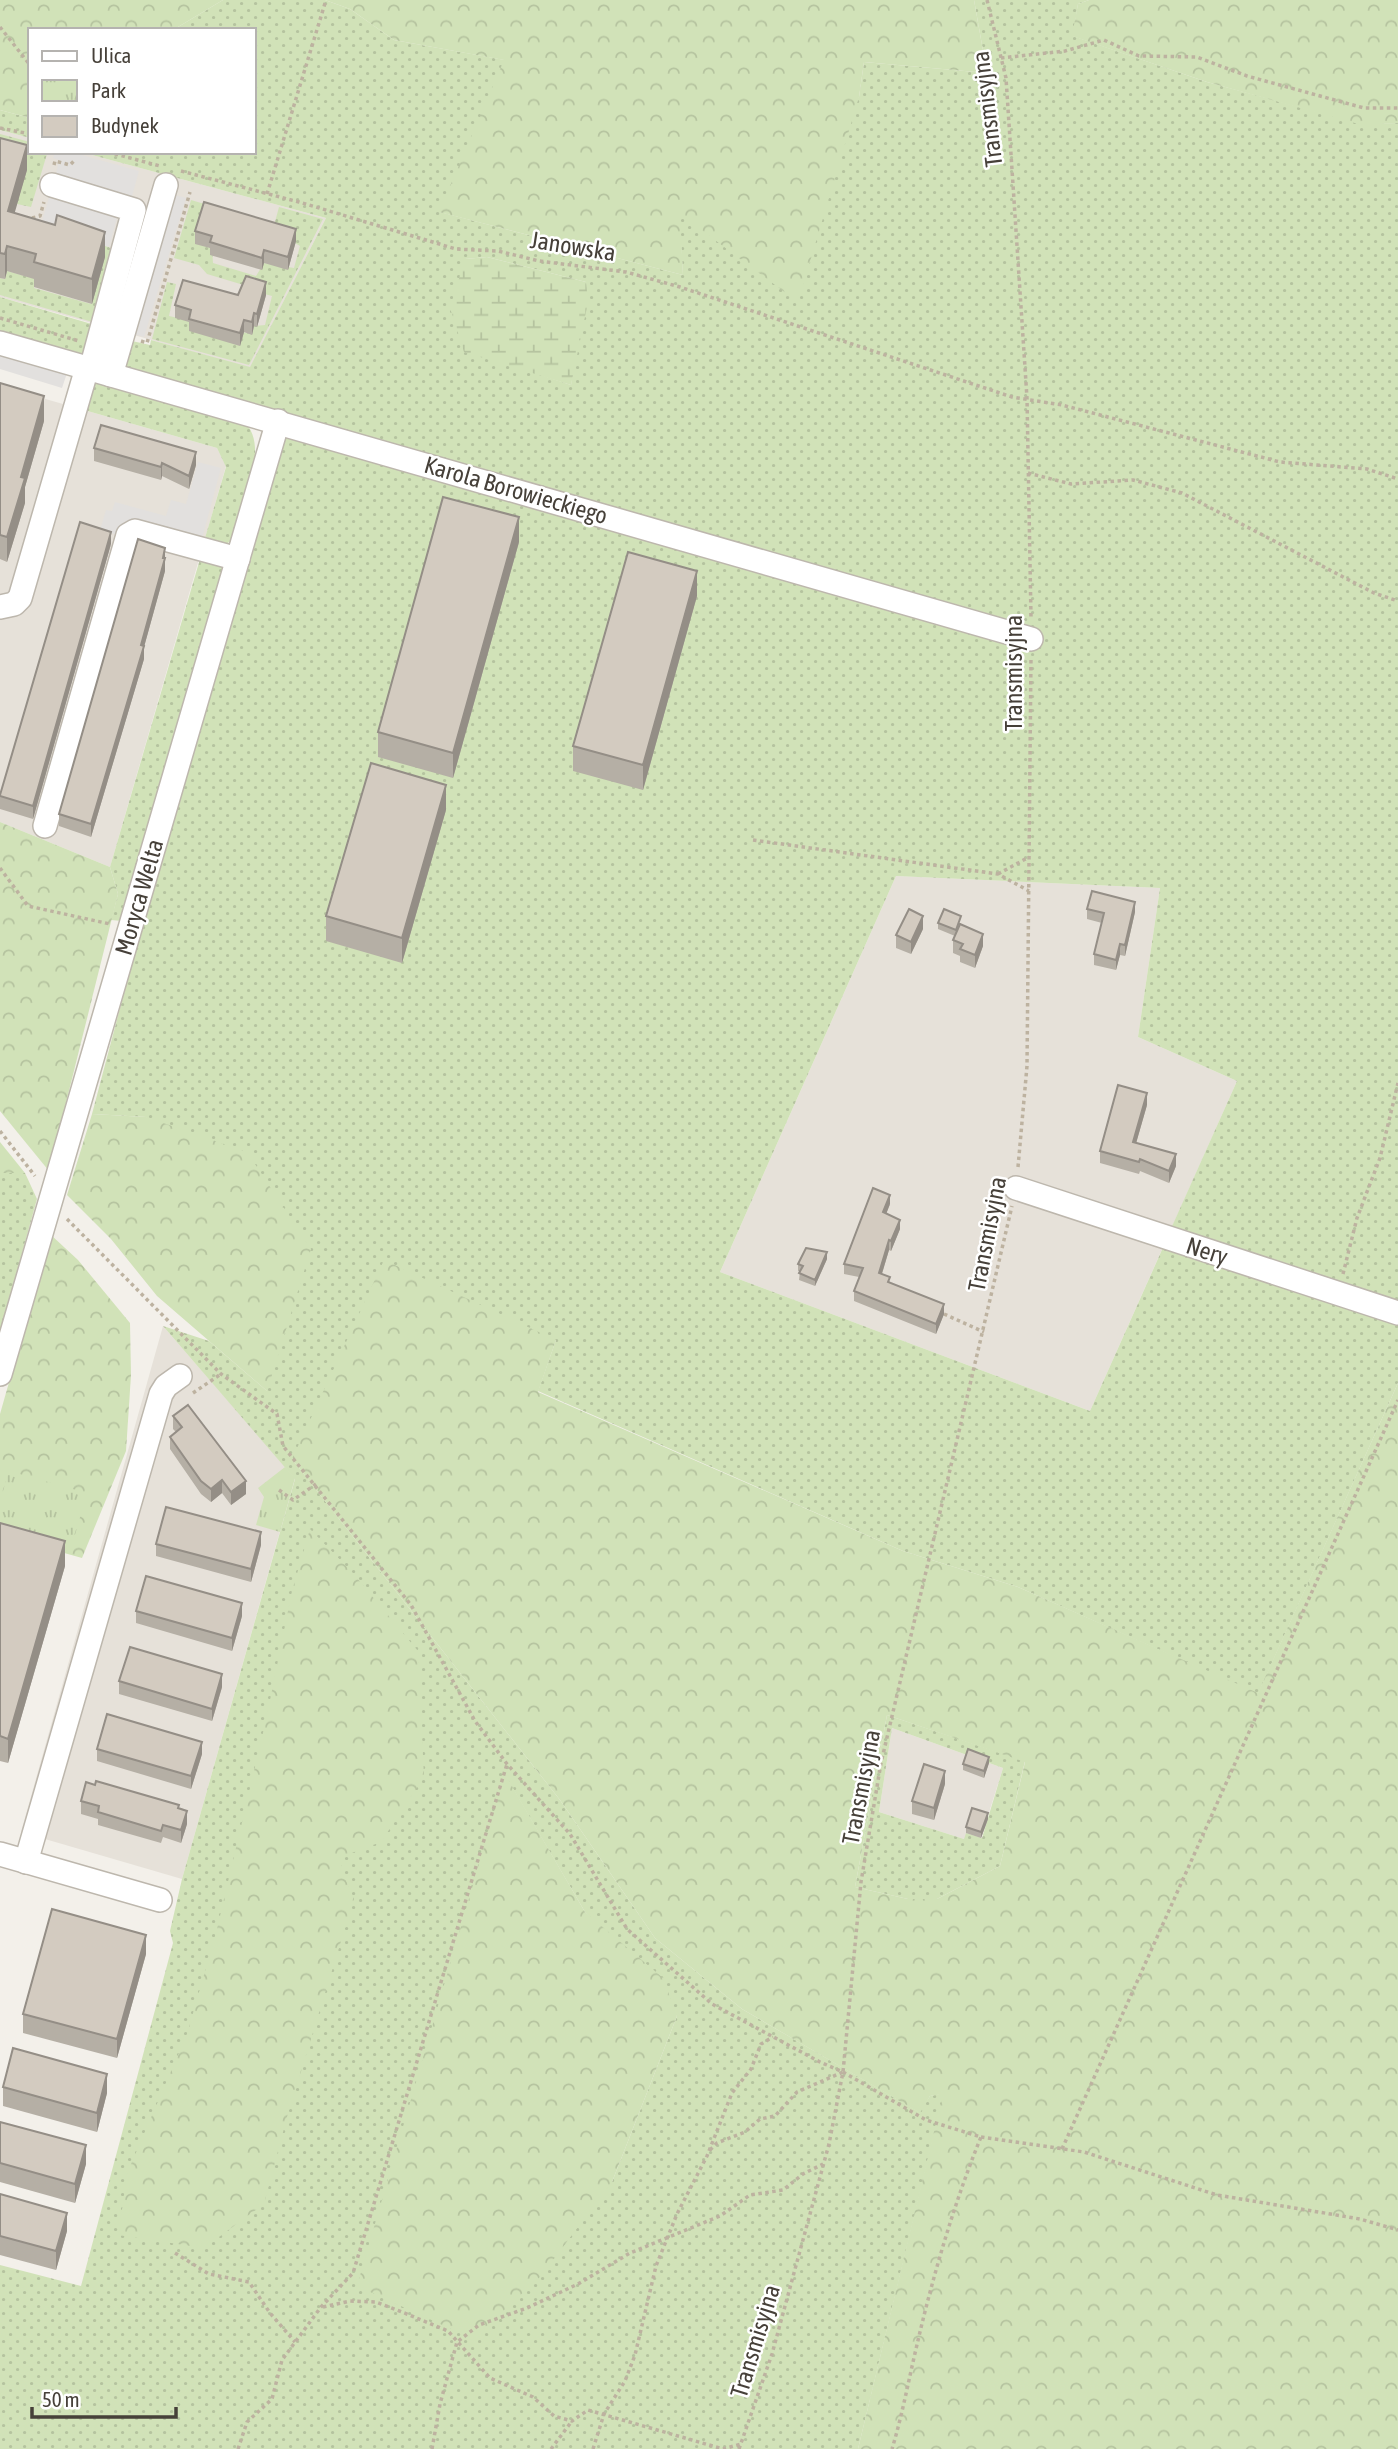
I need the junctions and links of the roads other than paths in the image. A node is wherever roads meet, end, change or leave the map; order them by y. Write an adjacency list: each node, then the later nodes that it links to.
1 (167, 174): 4 (street)
2 (52, 185): 4 (street)
3 (0, 342): 4 (street, Karola Borowieckiego)
4 (96, 371): 5 (street, Karola Borowieckiego); 7 (street)
5 (278, 421): 6 (street, Moryca Welta); 8 (street, Karola Borowieckiego)
6 (238, 559): 9 (street); 12 (street, Moryca Welta)
7 (0, 607)
8 (1031, 639)
9 (46, 826)
10 (1016, 1188): 11 (street, Nery)
11 (1398, 1313)
12 (0, 1374)
13 (186, 1385): 15 (street)
14 (0, 1854): 15 (street)
15 (26, 1862): 16 (street)
16 (160, 1900)

